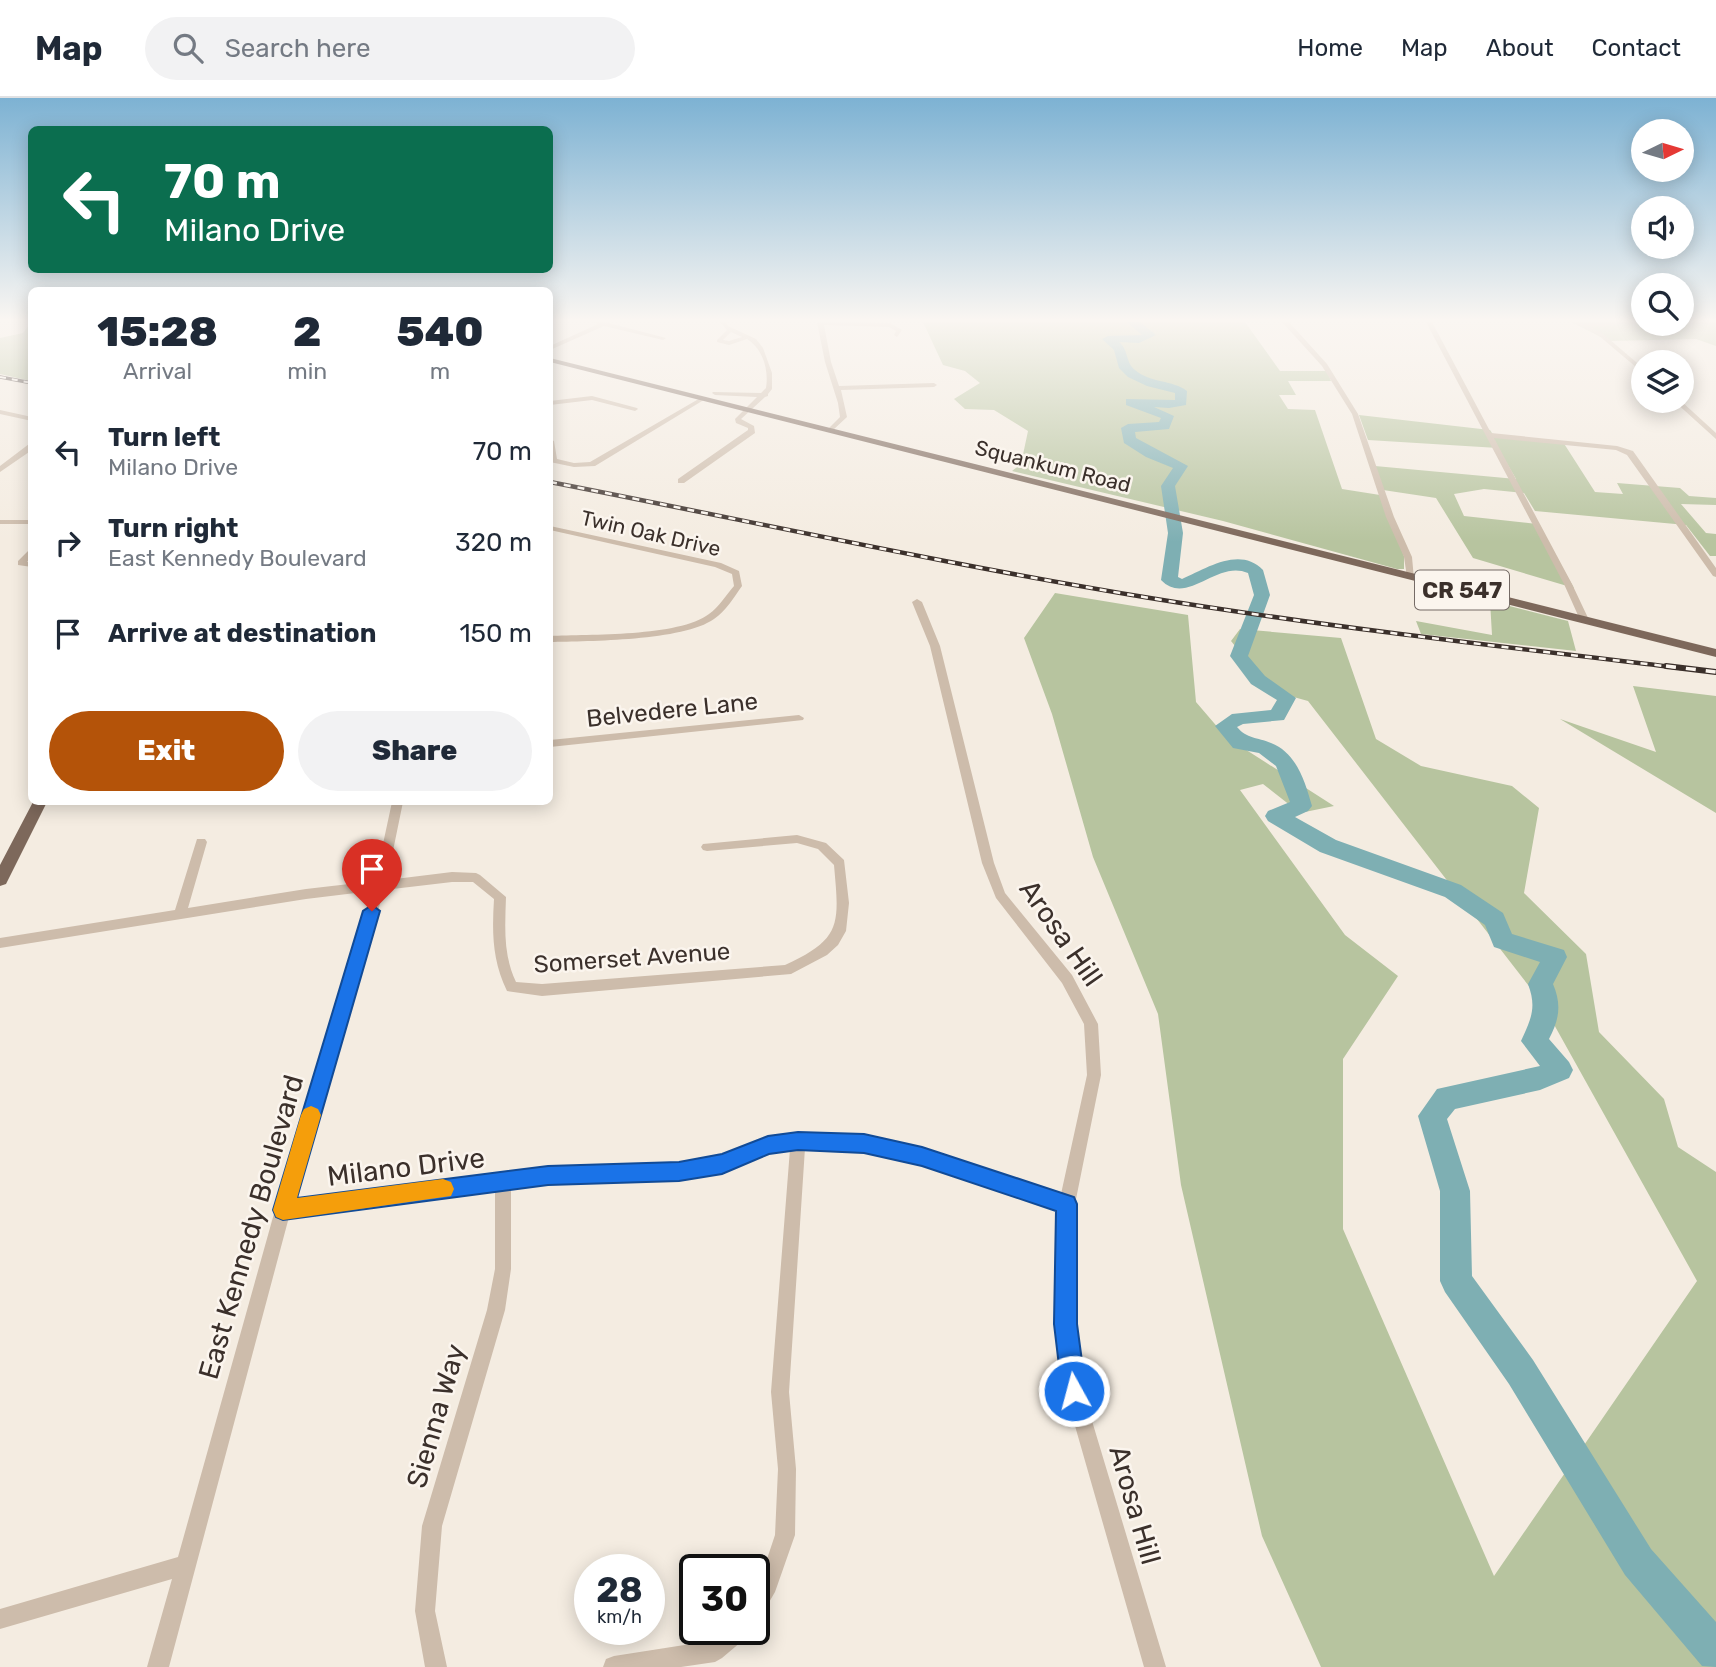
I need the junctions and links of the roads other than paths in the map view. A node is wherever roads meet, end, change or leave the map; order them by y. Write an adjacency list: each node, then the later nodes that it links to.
1 (692, 395): 6 (main road, Squankum Road / CR 547)
2 (766, 395): 9 (street)
3 (839, 395): 13 (street)
4 (1344, 395): 25 (street)
5 (1469, 395): 14 (street)
6 (704, 398): 9 (main road, Squankum Road / CR 547); 18 (street)
7 (553, 403): 8 (street)
8 (635, 409)
9 (749, 410): 13 (main road, Squankum Road / CR 547); 20 (street)
10 (0, 412): 12 (street)
11 (1689, 413): 15 (street)
12 (28, 418)
13 (830, 430): 25 (main road, Squankum Road / CR 547)
14 (1490, 435): 17 (street); 27 (street)
15 (1716, 437)
16 (28, 449): 19 (street)
17 (1630, 453): 24 (street)
18 (553, 460)
19 (0, 470)
20 (681, 481)
21 (0, 522): 22 (street)
22 (28, 522)
23 (553, 529): 28 (street, Twin Oak Drive)
24 (1716, 574)
25 (1412, 577): 27 (main road, CR 547)
26 (918, 603): 42 (street, Arosa Hill)
27 (1584, 620): 29 (main road, CR 547)
28 (553, 639)
29 (1716, 653)
30 (799, 718): 31 (street, Belvedere Lane)
31 (553, 744)
32 (38, 805): 36 (main road)
33 (397, 805): 37 (street, East Kennedy Boulevard)
34 (201, 842): 38 (street)
35 (707, 846): 37 (street, Somerset Avenue)
36 (0, 880)
37 (379, 886): 38 (street, Somerset Avenue); 43 (street, East Kennedy Boulevard)
38 (180, 914): 39 (street, Somerset Avenue)
39 (0, 943)
40 (798, 1141): 41 (street, Milano Drive); 42 (street, Milano Drive); 45 (street)
41 (503, 1181): 43 (street, Milano Drive); 49 (street, Sienna Way)
42 (1067, 1204): 51 (street, Arosa Hill)
43 (283, 1210): 44 (street, East Kennedy Boulevard)
44 (186, 1565): 46 (street); 48 (street, East Kennedy Boulevard)
45 (770, 1580)
46 (0, 1619)
47 (722, 1645): 50 (street)
48 (158, 1667)
49 (436, 1667)
50 (614, 1667)
51 (1155, 1667)

